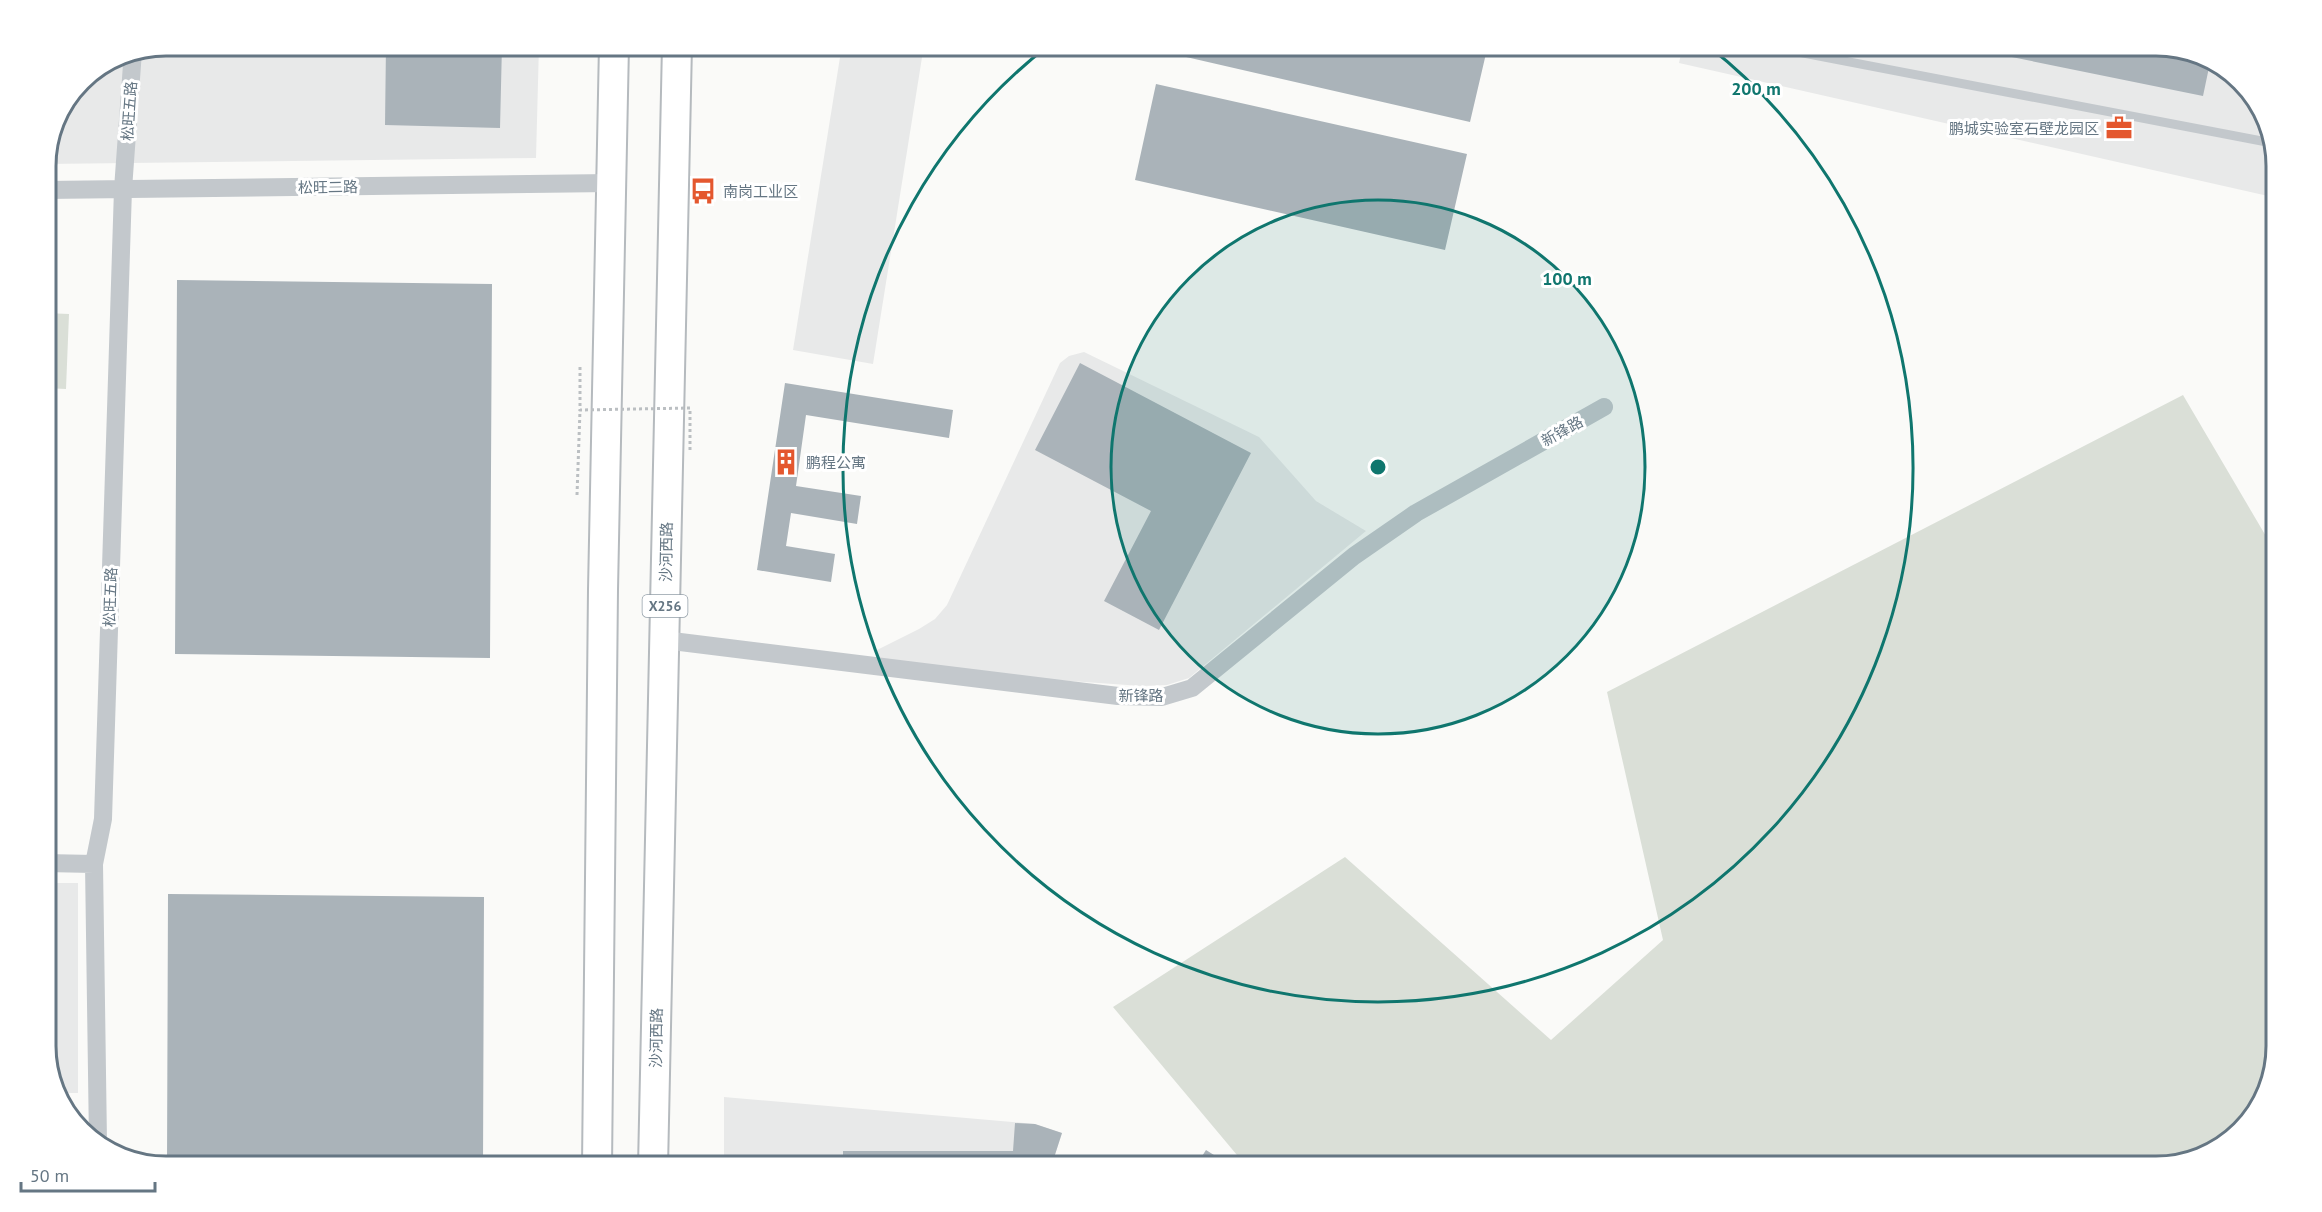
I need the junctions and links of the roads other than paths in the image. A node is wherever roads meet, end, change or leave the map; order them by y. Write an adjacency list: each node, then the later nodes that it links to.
1 (614, 56): 6 (main road)
2 (676, 56): 10 (main road, 沙河西路 / X256)
3 (1818, 56): 5 (lane)
4 (132, 61): 7 (street, 松旺五路)
5 (2263, 141)
6 (611, 183): 7 (street, 松旺二路); 14 (main road)
7 (123, 189): 8 (street, 松旺二路); 12 (street, 松旺五路)
8 (56, 190)
9 (1604, 407): 10 (street, 新锋路)
10 (664, 640): 15 (main road, 沙河西路 / X256)
11 (56, 863): 12 (street)
12 (94, 864): 13 (street, 松旺五路)
13 (98, 1133)
14 (597, 1156)
15 (654, 1156)

